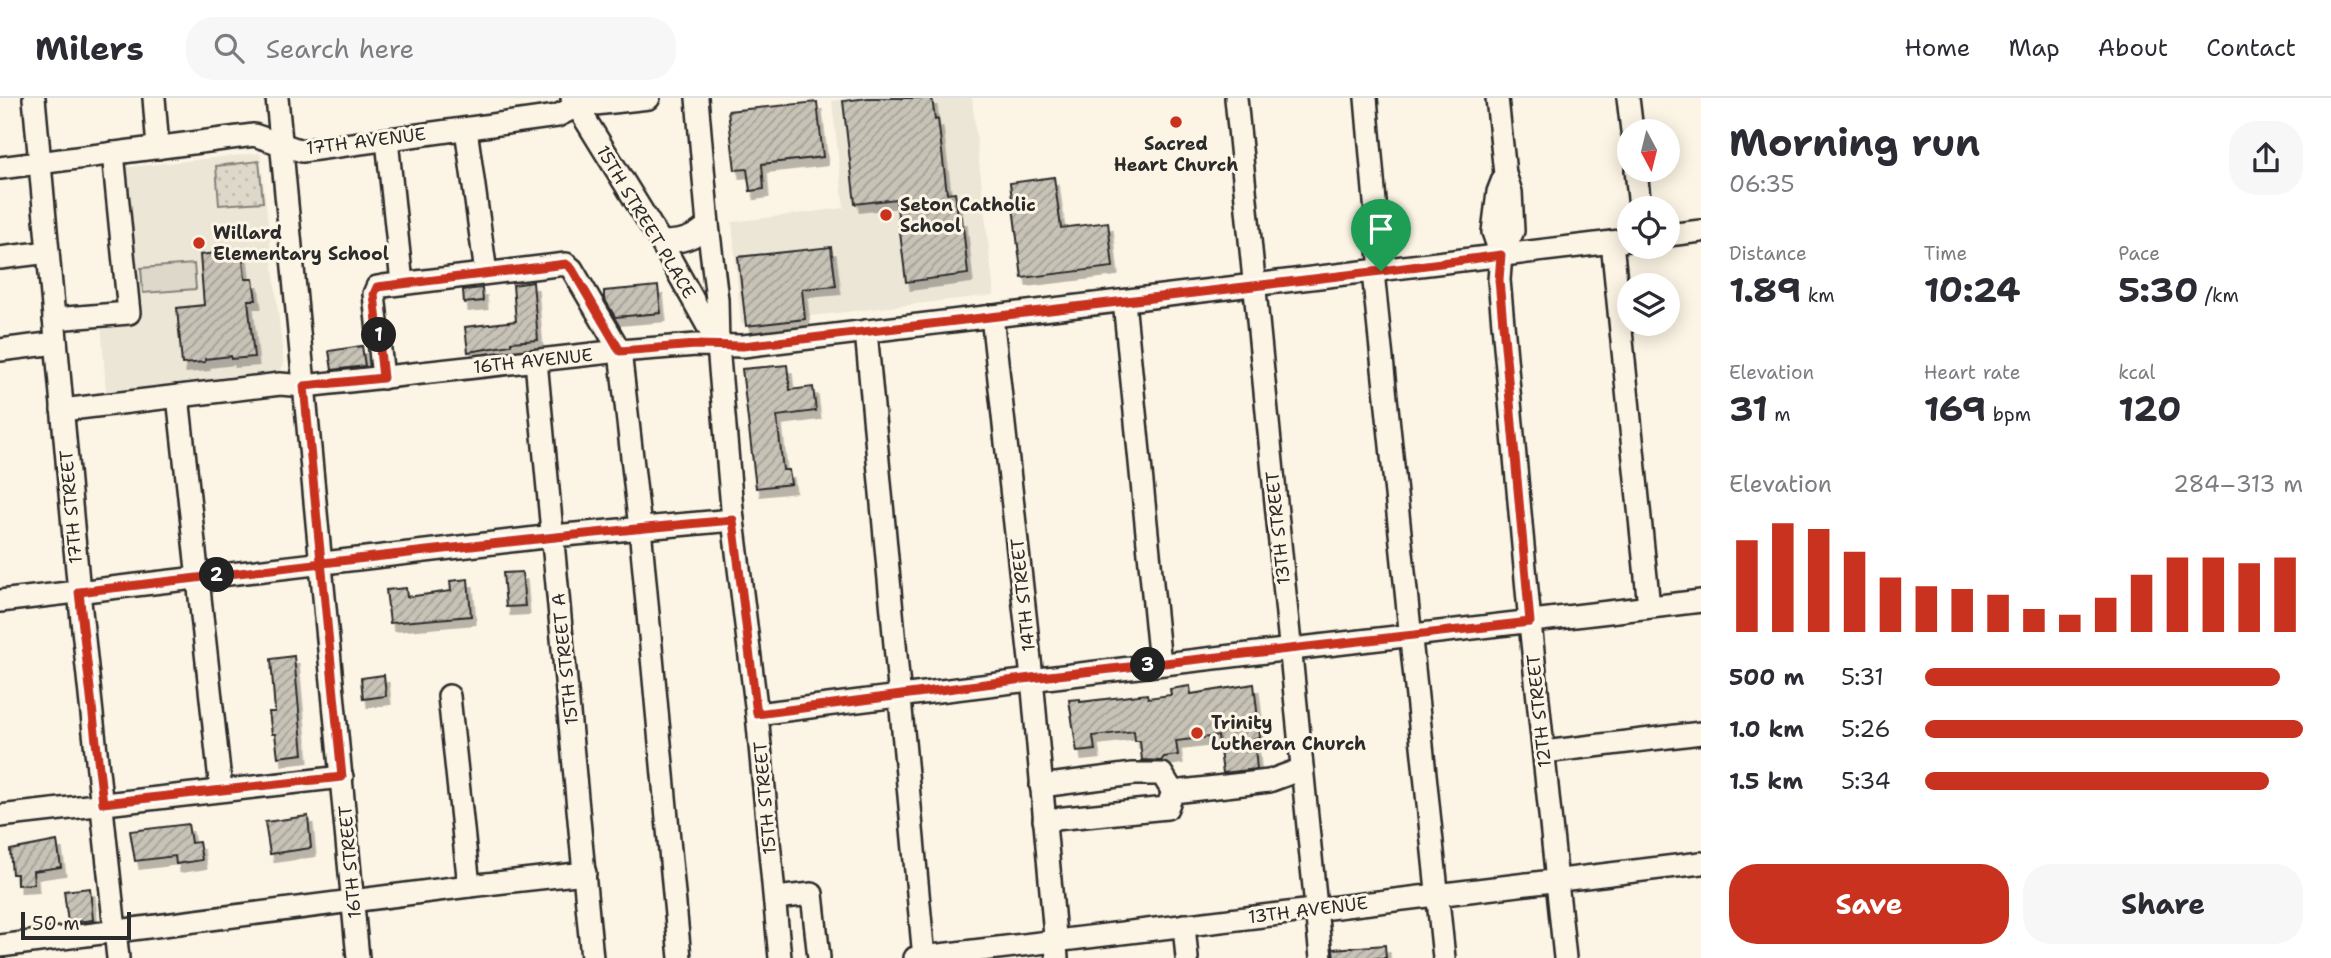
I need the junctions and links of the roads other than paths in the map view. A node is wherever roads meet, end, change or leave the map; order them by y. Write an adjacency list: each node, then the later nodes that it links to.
1 (34, 98): 17 (street, 17TH STREET)
2 (154, 98): 15 (street)
3 (277, 98): 14 (street, 16TH STREET)
4 (649, 98): 10 (street, 17TH AVENUE)
5 (697, 98): 19 (street)
6 (1236, 98): 31 (street, 13TH STREET)
7 (1366, 98): 28 (street)
8 (1497, 98): 25 (street, 12TH STREET)
9 (1628, 98): 11 (street)
10 (574, 102): 12 (street, 17TH AVENUE); 23 (street, 15TH STREET PLACE)
11 (1631, 119)
12 (466, 129): 13 (street, 17TH AVENUE); 29 (street)
13 (387, 140): 14 (street, 17TH AVENUE); 30 (street)
14 (281, 143): 15 (street, 17TH AVENUE); 42 (street, 16TH STREET)
15 (158, 148): 16 (street, 17TH AVENUE)
16 (113, 153): 17 (street, 17TH AVENUE); 34 (street)
17 (40, 163): 18 (street, 17TH AVENUE); 24 (street, 17TH STREET)
18 (0, 168)
19 (708, 225): 23 (street); 37 (street, 15TH STREET)
20 (1701, 232): 21 (street)
21 (1680, 234)
22 (1617, 241): 25 (street, 16TH AVENUE)
23 (661, 242): 37 (street, 15TH STREET PLACE)
24 (48, 252): 26 (street); 34 (street, 17TH STREET)
25 (1501, 255): 28 (street, 16TH AVENUE); 54 (street, 12TH STREET)
26 (0, 258)
27 (1621, 259): 53 (street)
28 (1377, 271): 31 (street, 16TH AVENUE); 55 (street)
29 (486, 273): 30 (street); 39 (street)
30 (402, 283): 41 (street)
31 (1253, 286): 32 (street, 16TH AVENUE); 56 (street, 13TH STREET)
32 (1124, 301): 33 (street, 16TH AVENUE); 57 (street)
33 (992, 316): 35 (street, 16TH AVENUE); 58 (street, 14TH STREET)
34 (54, 319): 36 (street, 17TH STREET)
35 (866, 331): 37 (street, 16TH AVENUE); 60 (street)
36 (56, 343): 38 (street); 44 (street, 17TH STREET)
37 (718, 346): 39 (street, 16TH AVENUE); 45 (street, 15TH STREET)
38 (0, 351)
39 (620, 351): 40 (street, 16TH AVENUE); 46 (street)
40 (536, 361): 41 (street, 16TH AVENUE); 47 (street, 15TH STREET A)
41 (383, 378): 42 (street, 16TH AVENUE)
42 (304, 386): 43 (street, 16TH AVENUE); 48 (street, 16TH STREET)
43 (178, 396): 44 (street, 16TH AVENUE); 49 (street)
44 (62, 410): 50 (street, 17TH STREET)
45 (733, 520): 46 (street); 61 (street, 15TH STREET)
46 (640, 528): 47 (street); 89 (street)
47 (553, 536): 48 (street); 73 (street, 15TH STREET A)
48 (322, 562): 49 (street); 65 (street, 16TH STREET)
49 (198, 578): 50 (street); 67 (street)
50 (79, 592): 51 (street); 69 (street, 17TH STREET)
51 (0, 601)
52 (1701, 601): 53 (street)
53 (1649, 607): 54 (street)
54 (1530, 622): 55 (street); 63 (street, 12TH STREET)
55 (1412, 635): 56 (street); 76 (street)
56 (1290, 649): 57 (street); 64 (street, 13TH STREET)
57 (1160, 664): 58 (street)
58 (1031, 678): 60 (street); 66 (street, 14TH STREET)
59 (449, 696): 75 (street)
60 (900, 696): 61 (street); 91 (street)
61 (757, 714): 77 (street, 15TH STREET)
62 (1701, 733): 63 (street)
63 (1544, 752): 74 (street, 12TH STREET)
64 (1302, 769): 68 (street); 79 (street, 13TH STREET)
65 (342, 777): 67 (street); 78 (street, 16TH STREET)
66 (1041, 786): 68 (street); 71 (street, 14TH STREET)
67 (220, 790): 69 (street)
68 (1170, 800): 71 (street)
69 (103, 803): 70 (street); 81 (street, 17TH STREET)
70 (0, 816)
71 (1044, 820): 85 (street, 14TH STREET)
72 (1701, 863): 74 (street, 13TH AVENUE)
73 (586, 873): 75 (street); 88 (street, 15TH STREET A)
74 (1557, 880): 76 (street, 13TH AVENUE); 95 (street, 12TH STREET)
75 (469, 886): 78 (street)
76 (1437, 894): 79 (street, 13TH AVENUE); 94 (street)
77 (775, 898): 82 (street); 84 (street, 15TH STREET)
78 (354, 902): 81 (street); 87 (street, 16TH STREET)
79 (1315, 909): 80 (street, 13TH AVENUE); 93 (street, 13TH STREET)
80 (1184, 925): 85 (street, 13TH AVENUE); 92 (street)
81 (116, 932): 83 (street); 86 (street, 17TH STREET)
82 (816, 935): 84 (street); 90 (street)
83 (0, 946)
84 (780, 948)
85 (1056, 949): 91 (street, 13TH AVENUE)
86 (118, 958)
87 (358, 958)
88 (592, 958)
89 (680, 958)
90 (819, 958)
91 (921, 958)
92 (1187, 958)
93 (1321, 958)
94 (1444, 958)
95 (1565, 958)

